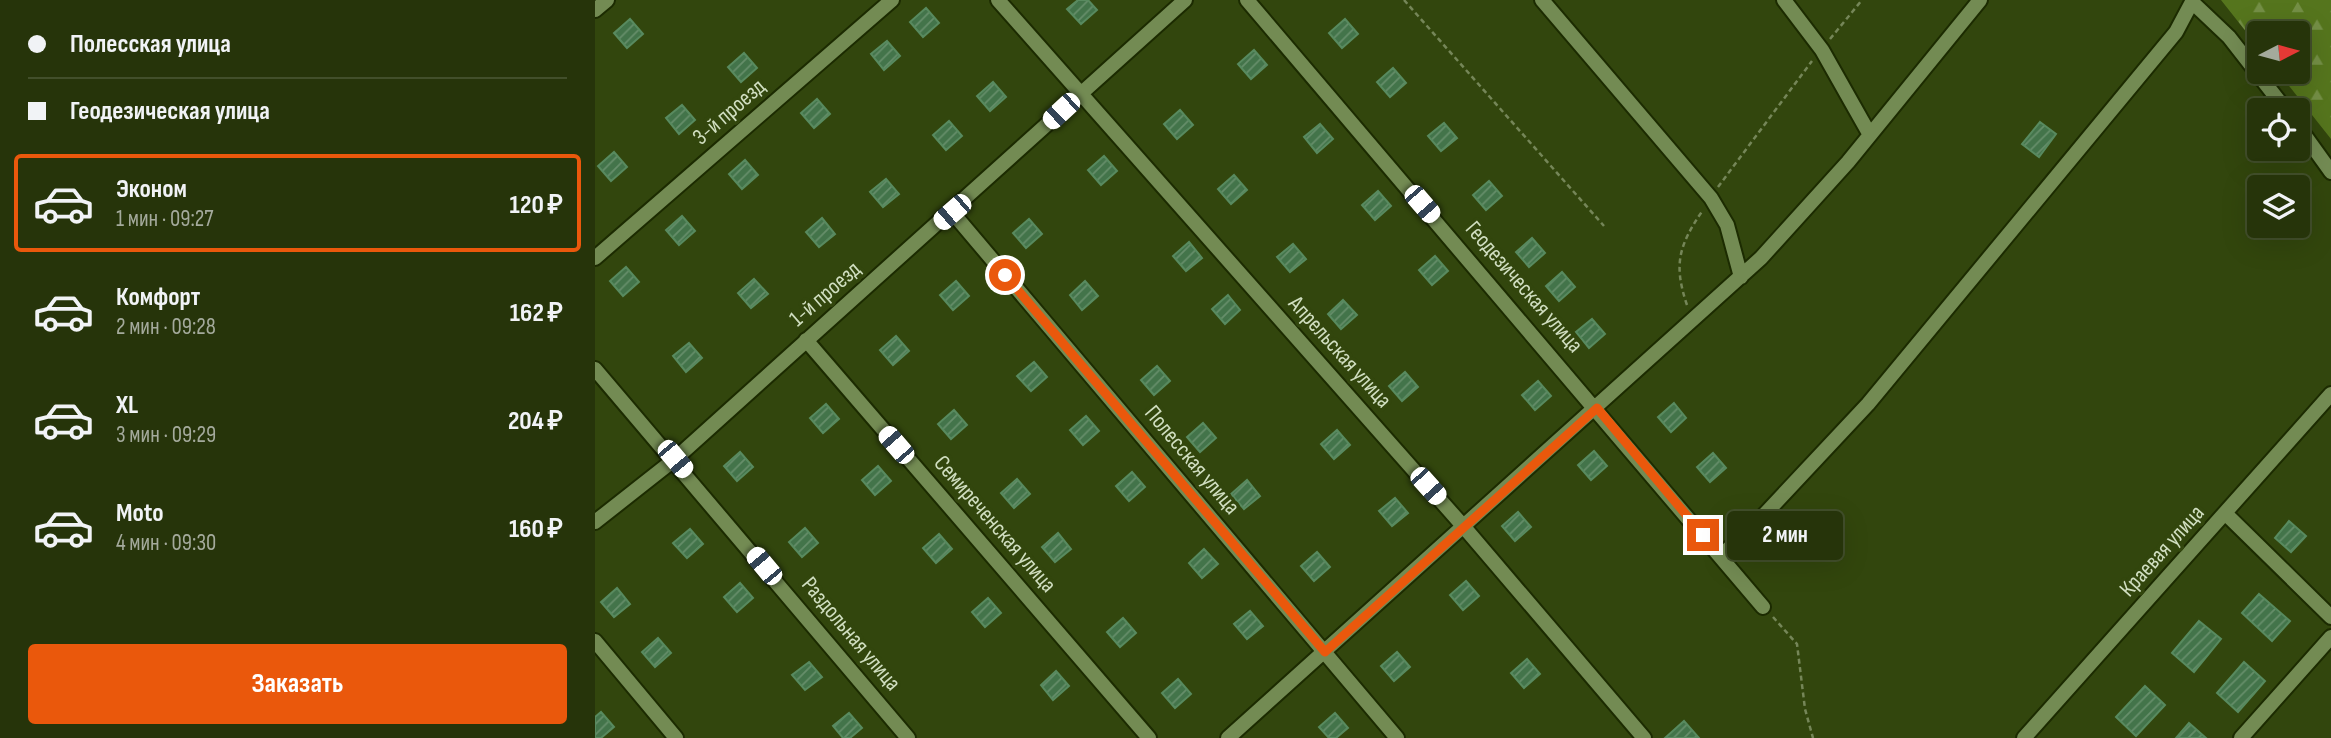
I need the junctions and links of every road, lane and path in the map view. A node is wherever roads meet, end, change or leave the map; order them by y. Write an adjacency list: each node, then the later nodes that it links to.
1 (892, 0): 20 (street, 3-й проезд)
2 (998, 0): 12 (street, Апрельская улица)
3 (1185, 0): 12 (street, 1-й проезд)
4 (1247, 0): 26 (street, Геодезическая улица)
5 (1404, 0): 19 (path)
6 (1542, 0): 17 (street)
7 (1784, 0): 11 (street)
8 (1862, 0): 11 (path)
9 (1980, 0): 14 (street)
10 (2193, 1): 13 (street); 31 (street)
11 (1822, 50): 14 (street); 17 (path)
12 (1080, 94): 18 (street, 1-й проезд); 30 (street, Апрельская улица)
13 (2277, 98)
14 (1870, 135): 21 (street)
15 (2310, 143): 16 (street)
16 (2331, 172)
17 (1711, 198): 21 (street); 22 (path)
18 (952, 212): 23 (street, 1-й проезд); 36 (street, Полесская улица)
19 (1604, 226)
20 (595, 258)
21 (1741, 277): 22 (street)
22 (1693, 321): 26 (street)
23 (806, 340): 27 (street, 1-й проезд); 39 (street, Семиреченская улица)
24 (595, 369): 27 (street, Раздольная улица)
25 (2331, 394): 28 (street, Краевая улица)
26 (1597, 408): 30 (street); 31 (street, Геодезическая улица)
27 (675, 459): 29 (street, 1-й проезд); 38 (street, Раздольная улица)
28 (2226, 514): 33 (street); 44 (street, Краевая улица)
29 (595, 522)
30 (1464, 527): 36 (street); 42 (street, Апрельская улица)
31 (1720, 556): 32 (street, Геодезическая улица)
32 (1763, 607): 43 (path)
33 (2331, 617)
34 (2331, 637): 45 (street)
35 (595, 641): 37 (street)
36 (1325, 652): 40 (street); 41 (street, Полесская улица)
37 (676, 738)
38 (908, 738)
39 (1149, 738)
40 (1228, 738)
41 (1397, 738)
42 (1644, 738)
43 (1813, 738)
44 (2024, 738)
45 (2241, 738)

